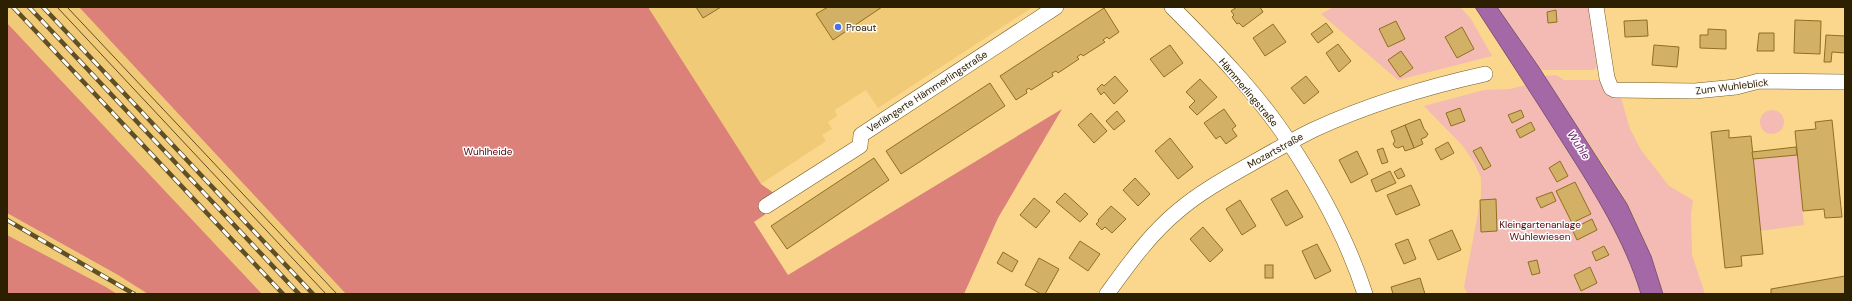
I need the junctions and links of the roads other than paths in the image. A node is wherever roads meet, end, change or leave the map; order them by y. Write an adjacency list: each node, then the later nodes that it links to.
1 (1056, 7): 7 (street, Verlängerte Hämmerlingstraße)
2 (1172, 7): 6 (street, Hämmerlingstraße)
3 (1596, 7): 5 (street, Zum Wuhleblick)
4 (1485, 74): 6 (street, Mozartstraße)
5 (1845, 82)
6 (1289, 142): 8 (street, Mozartstraße); 9 (street, Hämmerlingstraße)
7 (766, 206)
8 (1108, 294)
9 (1365, 294)

